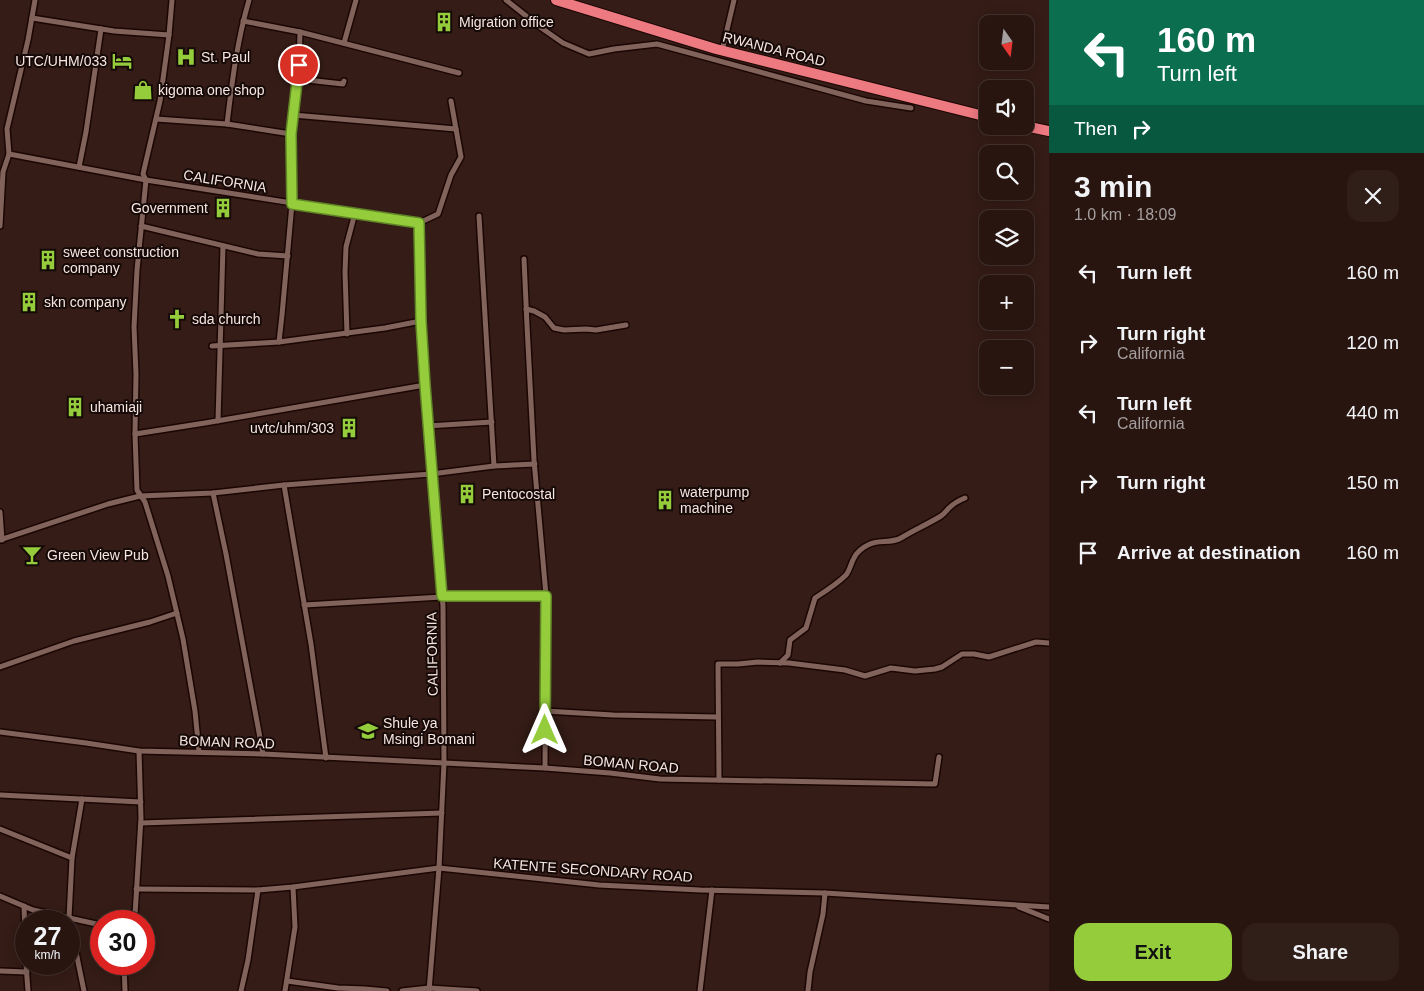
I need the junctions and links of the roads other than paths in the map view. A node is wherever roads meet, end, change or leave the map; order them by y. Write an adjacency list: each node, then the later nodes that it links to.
1 (35, 0): 8 (street)
2 (172, 0): 12 (street)
3 (249, 0): 9 (street)
4 (356, 0): 13 (street)
5 (506, 0): 19 (street)
6 (556, 0): 14 (highway, RWANDA ROAD)
7 (734, 0): 14 (street)
8 (32, 18): 10 (street); 26 (street)
9 (243, 21): 11 (street); 23 (street)
10 (101, 29): 12 (street); 31 (street)
11 (300, 32): 13 (street); 16 (street)
12 (169, 35): 22 (street)
13 (344, 43): 15 (street)
14 (722, 50): 21 (highway, RWANDA ROAD)
15 (459, 73)
16 (298, 79): 17 (street); 20 (street)
17 (344, 81)
18 (451, 102): 27 (street)
19 (911, 108)
20 (294, 115): 27 (street); 29 (street)
21 (979, 115)
22 (156, 119): 23 (street); 32 (street)
23 (227, 124): 29 (street)
24 (0, 127): 26 (street)
25 (1034, 128): 28 (highway)
26 (7, 129): 30 (street)
27 (456, 129): 36 (street)
28 (1049, 132)
29 (291, 134): 33 (street)
30 (9, 154): 31 (street, CALIFORNIA); 37 (street)
31 (79, 167): 32 (street, CALIFORNIA)
32 (146, 180): 33 (street, CALIFORNIA); 38 (street)
33 (292, 204): 34 (street, CALIFORNIA); 40 (street)
34 (355, 214): 36 (street, CALIFORNIA); 45 (street)
35 (479, 216): 51 (street)
36 (419, 223): 43 (street, CALIFORNIA)
37 (0, 226)
38 (141, 226): 39 (street); 53 (street)
39 (223, 246): 40 (street); 47 (street)
40 (288, 256): 46 (street)
41 (524, 259): 42 (street)
42 (526, 309): 44 (street); 54 (street)
43 (421, 321): 45 (street); 49 (street, CALIFORNIA)
44 (626, 325)
45 (347, 334): 46 (street)
46 (279, 342): 47 (street)
47 (221, 345): 48 (street); 50 (street)
48 (212, 346)
49 (425, 385): 50 (street); 52 (street, CALIFORNIA)
50 (218, 421): 53 (street)
51 (492, 422): 52 (street); 55 (street)
52 (427, 426): 56 (street, CALIFORNIA)
53 (135, 434): 59 (street)
54 (535, 464): 55 (street); 64 (street)
55 (494, 466): 56 (street)
56 (431, 474): 57 (street); 63 (street, CALIFORNIA)
57 (284, 485): 58 (street); 65 (street)
58 (214, 493): 59 (street); 75 (street)
59 (140, 496): 62 (street); 66 (street)
60 (965, 498): 68 (street)
61 (0, 512): 62 (street)
62 (1, 540)
63 (442, 596): 64 (street); 65 (street); 78 (street, CALIFORNIA)
64 (546, 596): 70 (street)
65 (304, 605): 77 (street)
66 (176, 613): 69 (street); 74 (street)
67 (1049, 643): 68 (street)
68 (780, 663): 71 (street)
69 (0, 667)
70 (545, 711): 71 (street); 79 (street)
71 (718, 716): 80 (street)
72 (0, 732): 73 (street, BOMAN ROAD)
73 (139, 751): 74 (street, BOMAN ROAD); 83 (street)
74 (199, 752): 75 (street, BOMAN ROAD)
75 (263, 754): 77 (street, BOMAN ROAD)
76 (939, 757): 80 (street, BOMAN ROAD)
77 (326, 758): 78 (street, BOMAN ROAD)
78 (444, 763): 79 (street, BOMAN ROAD); 84 (street, CALIFORNIA)
79 (545, 768): 80 (street, BOMAN ROAD)
80 (719, 780)
81 (0, 796): 82 (street)
82 (82, 799): 83 (street); 87 (street)
83 (140, 802): 85 (street)
84 (442, 813): 85 (street); 88 (street, CALIFORNIA)
85 (141, 823): 90 (street)
86 (0, 829): 87 (street)
87 (72, 858): 100 (street)
88 (439, 868): 89 (street, KATENTE SECONDARY ROAD); 92 (street, KATENTE SECONDARY ROAD); 109 (street, CALIFORNIA)
89 (293, 887): 91 (street, KATENTE SECONDARY ROAD); 108 (street)
90 (136, 889): 91 (street, KATENTE SECONDARY ROAD); 101 (street)
91 (258, 890): 113 (street)
92 (712, 890): 93 (street, KATENTE SECONDARY ROAD); 118 (street)
93 (824, 893): 95 (street, KATENTE SECONDARY ROAD); 119 (street)
94 (0, 896): 96 (street)
95 (1014, 905): 97 (street, KATENTE SECONDARY ROAD); 102 (street)
96 (24, 906): 98 (street); 99 (street)
97 (1049, 907)
98 (24, 910)
99 (34, 910)
100 (69, 910)
101 (135, 910)
102 (1049, 919)
103 (0, 971): 104 (street)
104 (15, 972)
105 (80, 973): 111 (street)
106 (27, 975): 110 (street)
107 (124, 975): 112 (street)
108 (287, 981): 114 (street); 115 (street)
109 (429, 989): 116 (street); 117 (street)
110 (28, 991)
111 (84, 991)
112 (125, 991)
113 (242, 991)
114 (285, 991)
115 (387, 991)
116 (402, 991)
117 (477, 991)
118 (700, 991)
119 (808, 991)

